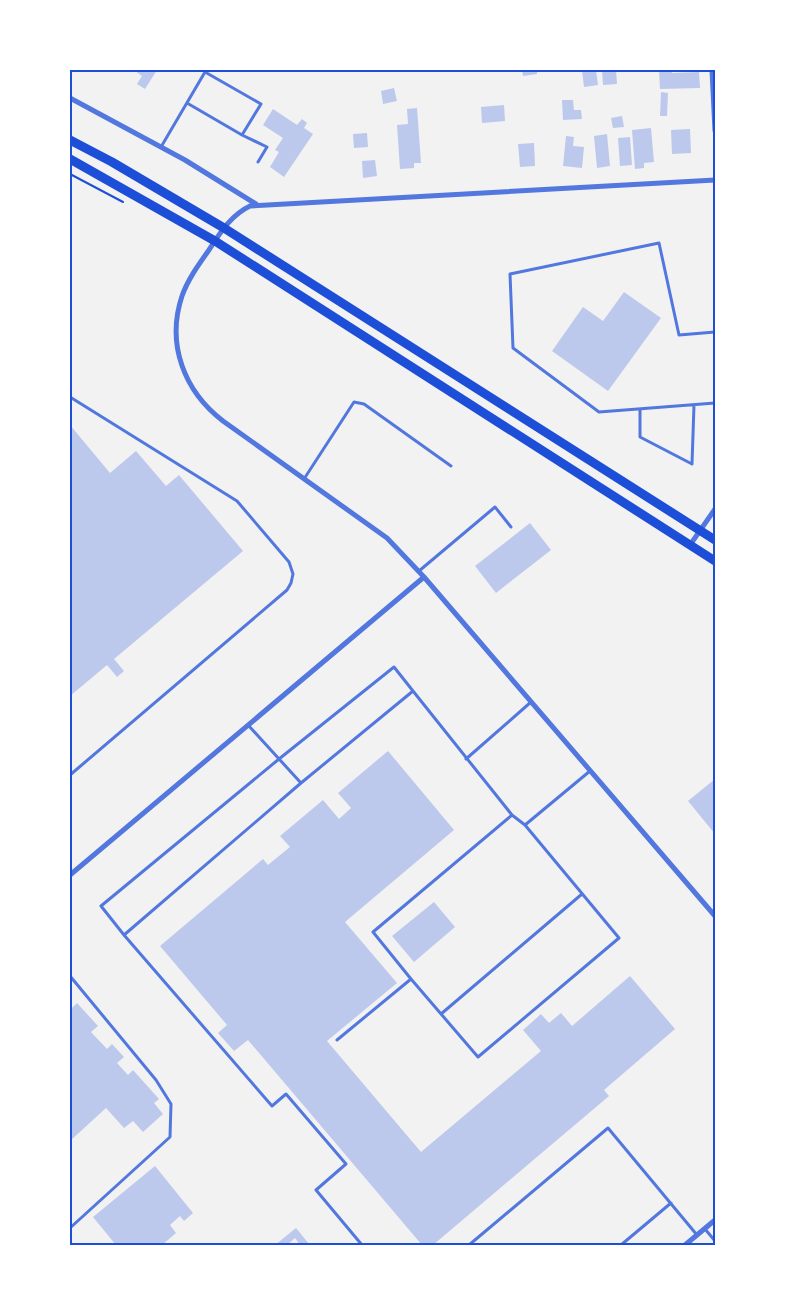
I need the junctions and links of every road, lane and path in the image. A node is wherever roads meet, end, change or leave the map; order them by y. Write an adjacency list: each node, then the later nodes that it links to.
1 (712, 70): 4 (street)
2 (70, 98): 7 (street)
3 (187, 104): 5 (lane); 5 (lane); 7 (lane)
4 (715, 131)
5 (242, 135): 9 (lane)
6 (70, 140): 14 (main road)
7 (161, 147): 13 (street)
8 (70, 159): 15 (main road)
9 (258, 162)
10 (70, 174): 12 (path)
11 (715, 180): 13 (street)
12 (126, 204)
13 (256, 204): 14 (street)
14 (224, 228): 15 (street); 25 (main road)
15 (215, 241): 22 (street); 27 (main road)
16 (715, 332): 20 (lane)
17 (70, 397): 37 (lane)
18 (715, 403): 19 (lane)
19 (694, 405): 20 (lane); 20 (lane)
20 (640, 409)
21 (451, 466): 22 (lane)
22 (304, 479): 29 (street)
23 (715, 509): 25 (street)
24 (511, 527): 29 (lane)
25 (700, 530): 26 (main road); 27 (street)
26 (715, 540)
27 (690, 545): 28 (main road)
28 (715, 560)
29 (418, 572): 30 (street)
30 (424, 577): 32 (street); 33 (street)
31 (413, 691): 34 (lane); 35 (lane); 38 (lane)
32 (531, 702): 35 (lane); 36 (street)
33 (248, 725): 34 (lane); 41 (street)
34 (279, 759): 38 (lane); 44 (lane)
35 (466, 759): 39 (lane)
36 (590, 771): 40 (lane); 43 (street)
37 (70, 775)
38 (301, 783): 44 (lane)
39 (512, 816): 40 (lane); 46 (lane)
40 (525, 825): 42 (lane)
41 (71, 872)
42 (582, 894): 47 (lane); 47 (lane)
43 (715, 916)
44 (124, 935): 55 (lane)
45 (70, 976): 51 (lane)
46 (411, 979): 47 (lane); 48 (lane)
47 (441, 1014)
48 (337, 1040)
49 (671, 1203): 53 (lane); 56 (lane); 57 (lane)
50 (715, 1220): 52 (street)
51 (70, 1228)
52 (705, 1228): 53 (street); 54 (lane)
53 (697, 1235): 58 (street)
54 (715, 1240)
55 (362, 1245)
56 (469, 1245)
57 (621, 1245)
58 (685, 1245)

